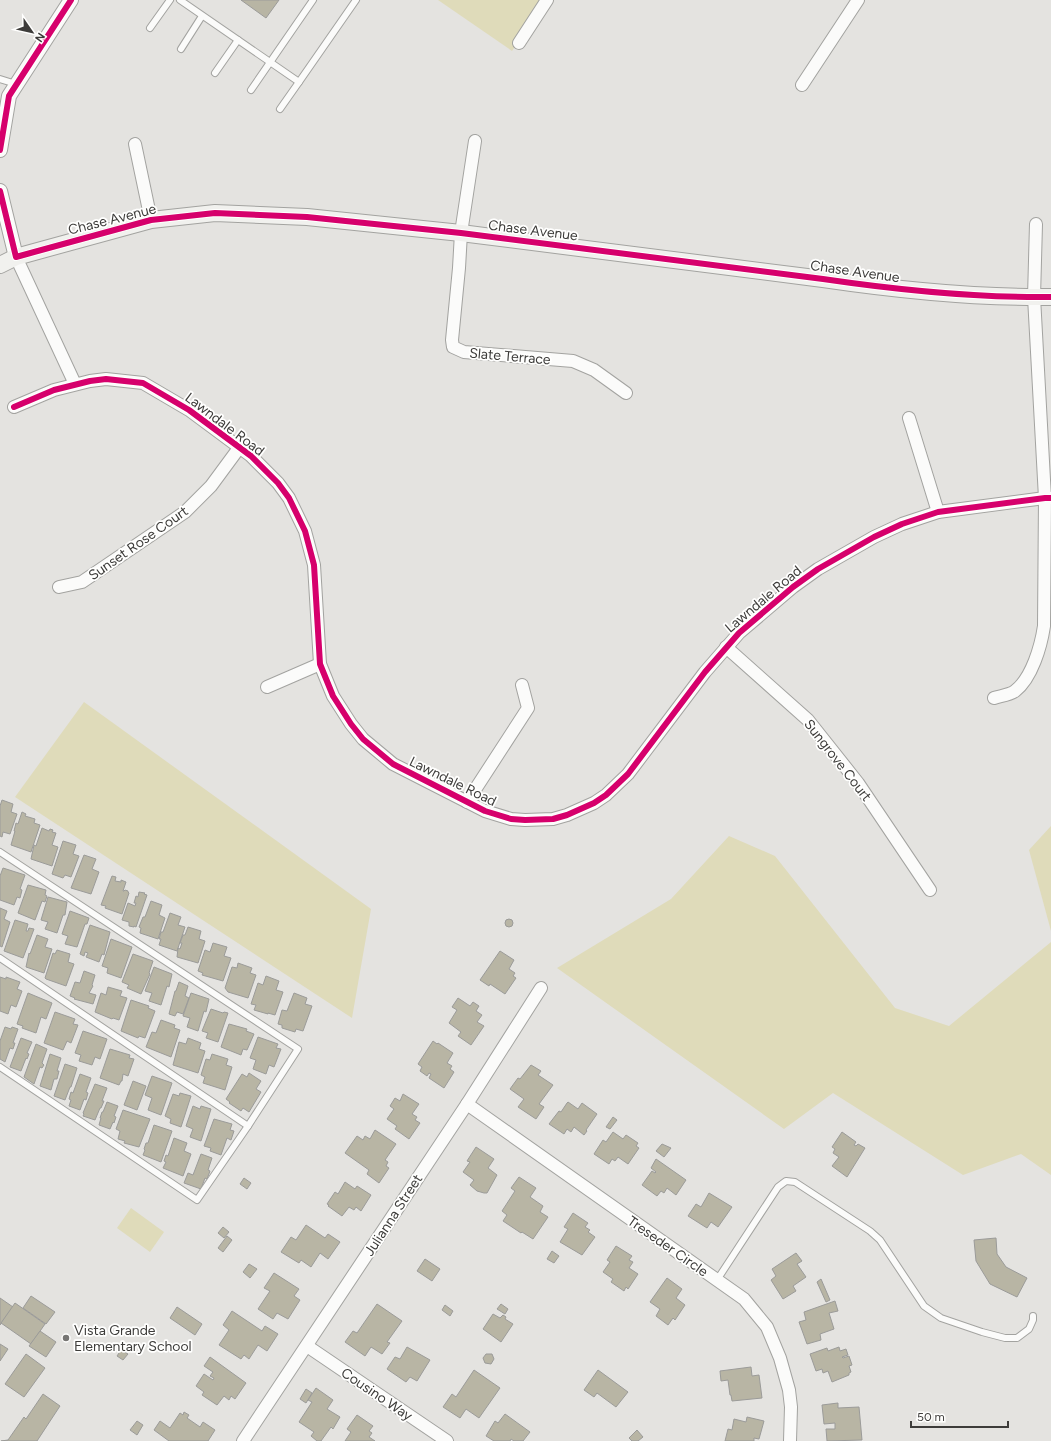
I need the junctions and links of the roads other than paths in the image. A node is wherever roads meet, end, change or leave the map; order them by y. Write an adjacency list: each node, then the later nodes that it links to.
1 (170, 0): 9 (lane)
2 (180, 0): 8 (lane)
3 (313, 0): 13 (lane)
4 (356, 0): 16 (lane)
5 (547, 0): 11 (street)
6 (858, 0): 18 (street)
7 (66, 2): 17 (street)
8 (202, 16): 10 (lane); 12 (lane)
9 (150, 28)
10 (238, 40): 13 (lane); 14 (lane)
11 (519, 43)
12 (180, 49)
13 (269, 62): 16 (lane); 19 (lane)
14 (215, 73)
15 (0, 79): 17 (lane)
16 (299, 82): 20 (lane)
17 (16, 84): 23 (street)
18 (802, 85)
19 (251, 90)
20 (280, 110)
21 (475, 141): 27 (street)
22 (135, 144): 25 (street)
23 (0, 150)
24 (0, 191): 28 (street)
25 (151, 220): 27 (main road, Chase Avenue); 28 (main road, Chase Avenue)
26 (1036, 224): 30 (street)
27 (461, 234): 30 (main road, Chase Avenue); 33 (street, Slate Terrace)
28 (16, 257): 29 (main road, Chase Avenue); 32 (street)
29 (0, 265)
30 (1034, 297): 31 (main road, Chase Avenue); 37 (street)
31 (1051, 297)
32 (74, 384): 34 (street, Lawndale Road); 36 (street, Lawndale Road)
33 (626, 393)
34 (14, 407)
35 (909, 418): 38 (street)
36 (240, 448): 39 (street, Sunset Rose Court); 41 (street, Lawndale Road)
37 (1048, 498): 38 (street, Lawndale Road); 44 (street)
38 (938, 512): 40 (street, Lawndale Road)
39 (59, 587)
40 (726, 647): 45 (street, Lawndale Road); 47 (street, Sungrove Court)
41 (320, 664): 43 (street); 45 (street, Lawndale Road)
42 (522, 684): 45 (street)
43 (267, 687)
44 (994, 698)
45 (467, 802)
46 (0, 852): 52 (lane)
47 (930, 890)
48 (0, 958): 52 (lane)
49 (541, 988): 51 (street, Julianna Street)
50 (0, 1067): 52 (lane)
51 (467, 1104): 53 (street, Treseder Circle); 55 (street, Julianna Street)
52 (248, 1126)
53 (717, 1280): 54 (lane); 58 (street, Treseder Circle)
54 (1033, 1316)
55 (307, 1346): 56 (street, Julianna Street); 57 (street, Cousino Way)
56 (243, 1441)
57 (447, 1441)
58 (790, 1441)

